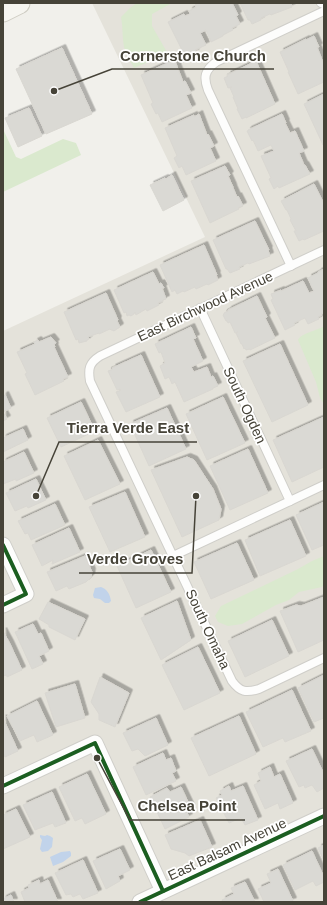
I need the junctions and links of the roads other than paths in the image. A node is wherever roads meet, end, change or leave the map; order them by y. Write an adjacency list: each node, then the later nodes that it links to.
1 (19, 3): 3 (main road)
2 (323, 6): 5 (lane)
3 (3, 11)
4 (324, 250): 5 (lane, East Birchwood Avenue)
5 (291, 266): 6 (lane, East Birchwood Avenue)
6 (200, 308): 7 (lane, East Birchwood Avenue); 9 (lane, South Ogden)
7 (90, 367): 11 (lane, South Omaha)
8 (324, 485): 9 (lane)
9 (290, 501): 11 (lane)
10 (3, 545): 12 (street)
11 (173, 556): 13 (lane, South Omaha)
12 (3, 605)
13 (324, 658)
14 (3, 786): 16 (street)
15 (324, 816): 16 (street, East Balsam Avenue)
16 (163, 891): 17 (street, East Balsam Avenue)
17 (140, 902)

